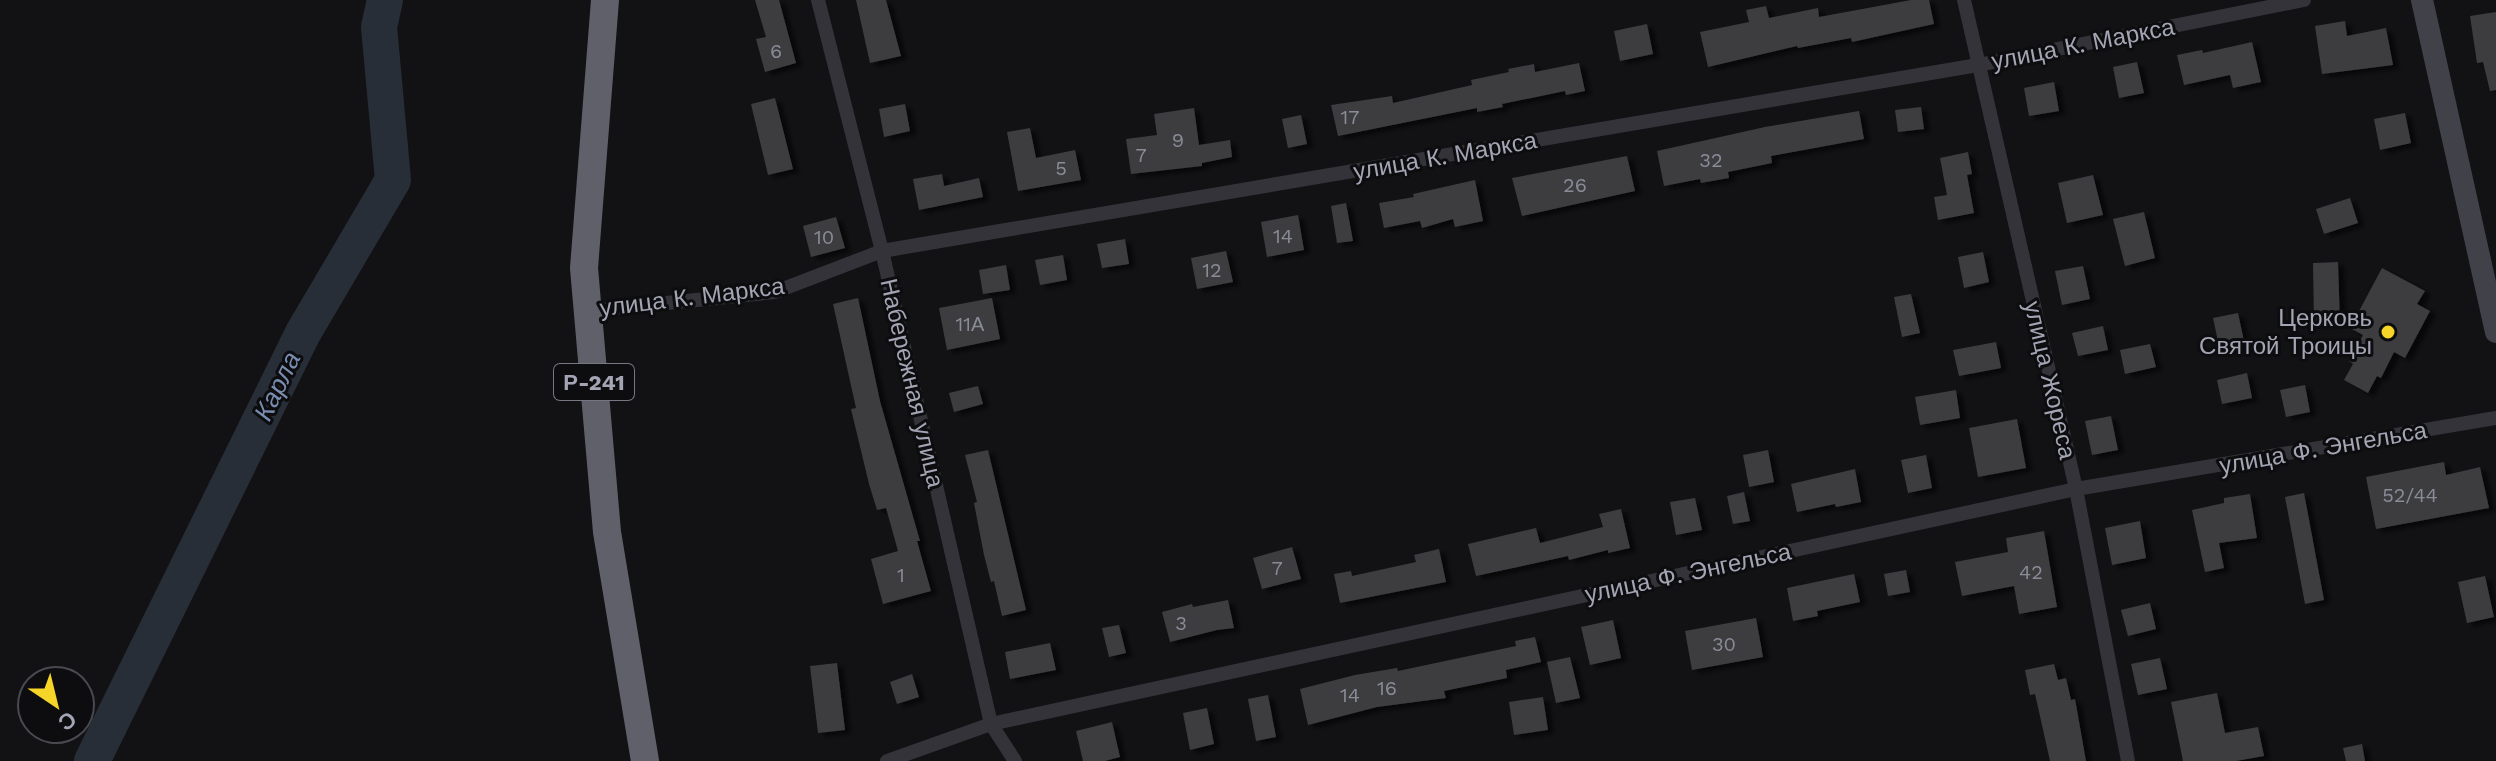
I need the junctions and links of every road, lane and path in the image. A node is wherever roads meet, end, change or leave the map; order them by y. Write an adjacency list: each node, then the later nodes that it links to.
1 (605, 0): 8 (highway, Р-241)
2 (818, 0): 7 (street, Набережная улица)
3 (1964, 0): 6 (street, улица Жореса)
4 (2304, 0): 6 (street, улица К. Маркса)
5 (2422, 0): 9 (main road)
6 (1978, 65): 7 (street, улица К. Маркса); 11 (street, улица Жореса)
7 (882, 251): 8 (street, улица К. Маркса); 12 (street, Набережная улица)
8 (588, 311): 13 (highway, Р-241)
9 (2496, 332)
10 (2496, 418): 11 (street, улица Ф. Энгельса)
11 (2076, 489): 12 (street, улица Ф. Энгельса); 16 (street, улица Жореса)
12 (991, 724): 14 (street, улица Ф. Энгельса); 15 (street, Набережная улица)
13 (645, 761)
14 (887, 761)
15 (1015, 761)
16 (2128, 761)

